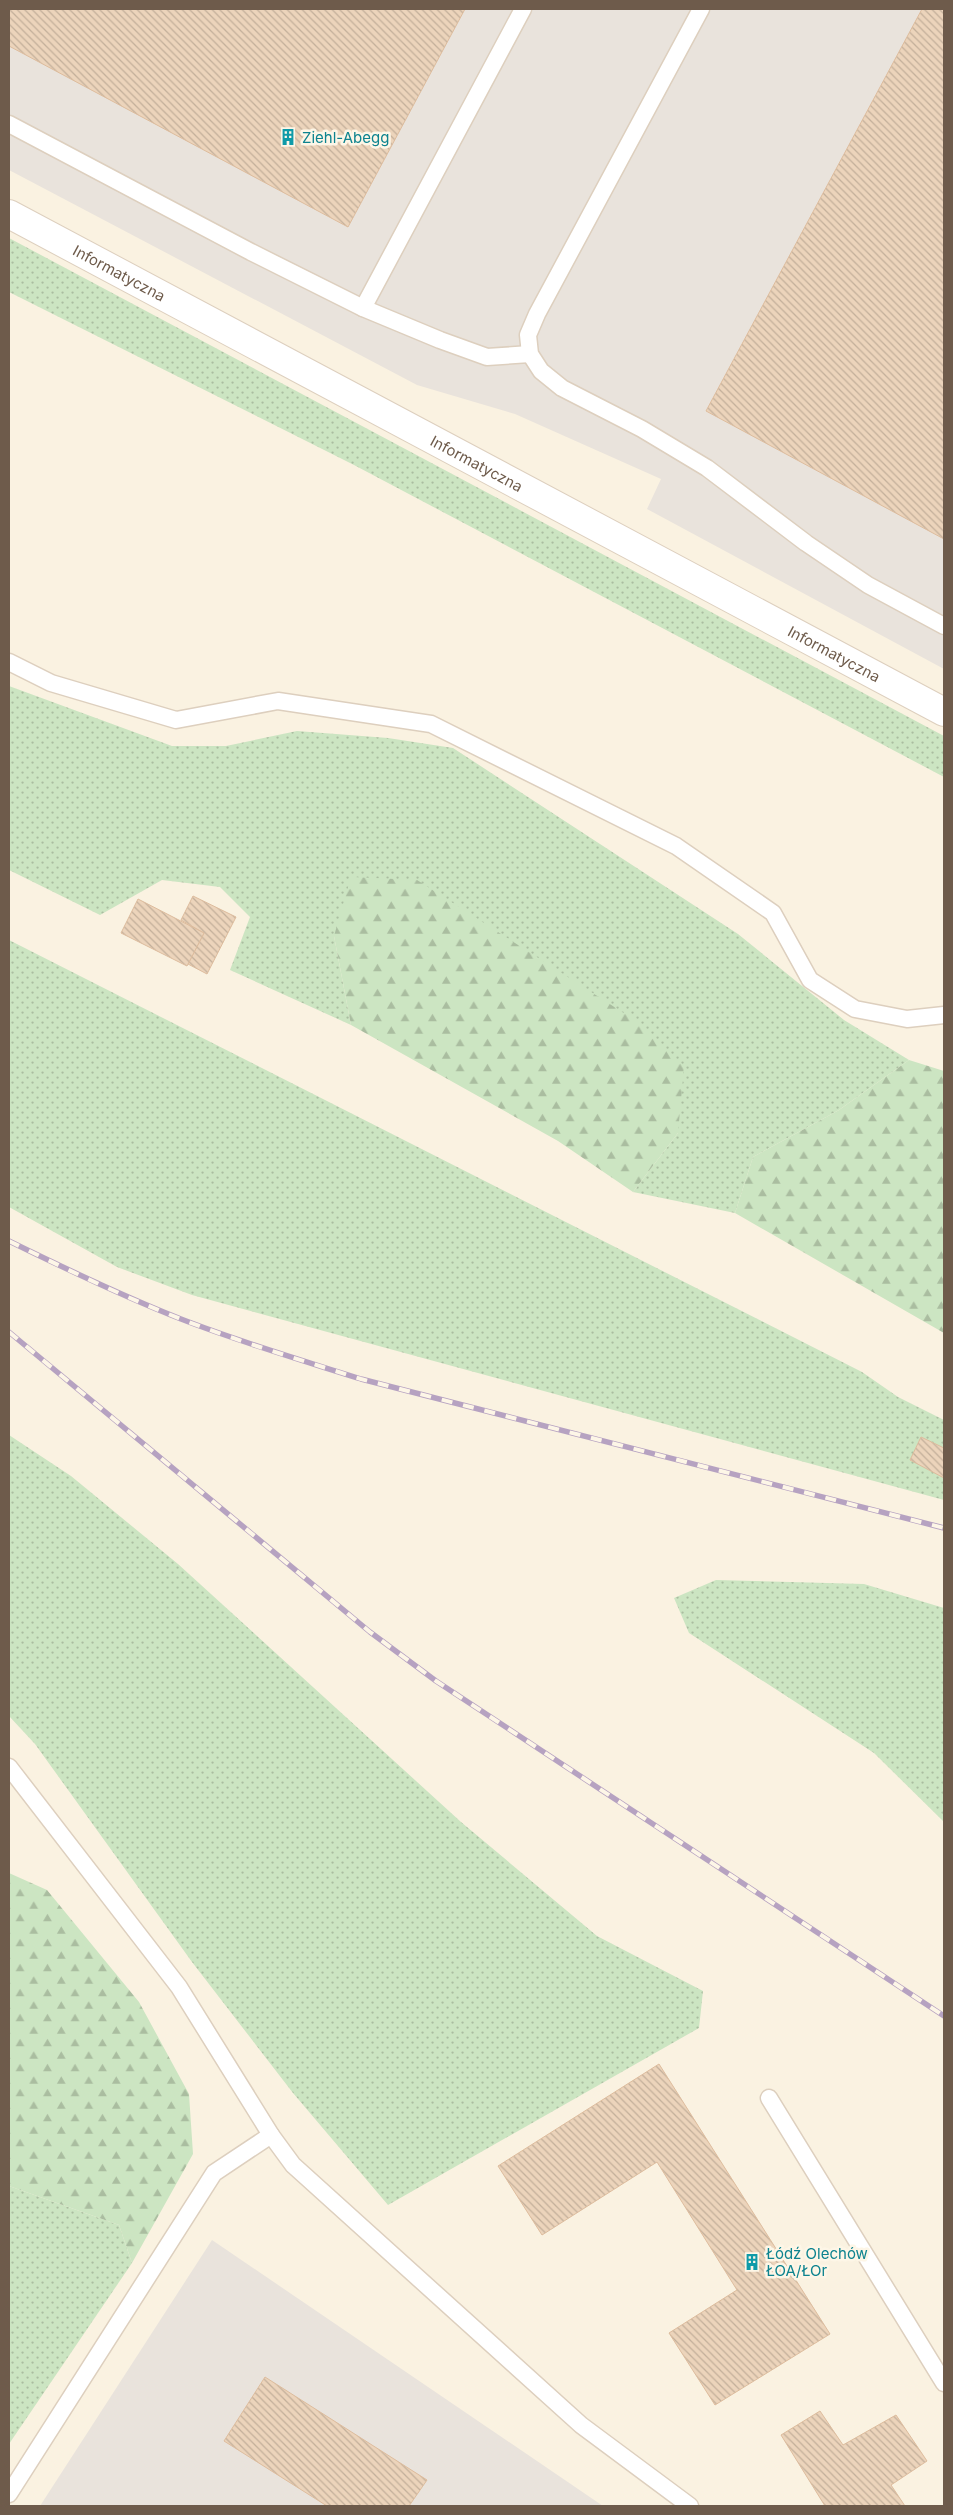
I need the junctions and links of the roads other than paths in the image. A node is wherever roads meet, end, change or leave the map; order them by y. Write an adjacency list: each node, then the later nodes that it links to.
1 (524, 9): 5 (lane)
2 (701, 9): 6 (lane)
3 (9, 124): 5 (lane)
4 (9, 214): 9 (street, Informatyczna)
5 (363, 308): 6 (lane)
6 (530, 354): 7 (lane)
7 (944, 626)
8 (9, 662): 10 (lane)
9 (944, 712)
10 (944, 1015)
11 (9, 1768): 13 (lane)
12 (769, 2098): 14 (lane)
13 (271, 2135): 15 (lane); 16 (lane)
14 (944, 2383)
15 (9, 2494)
16 (690, 2506)

